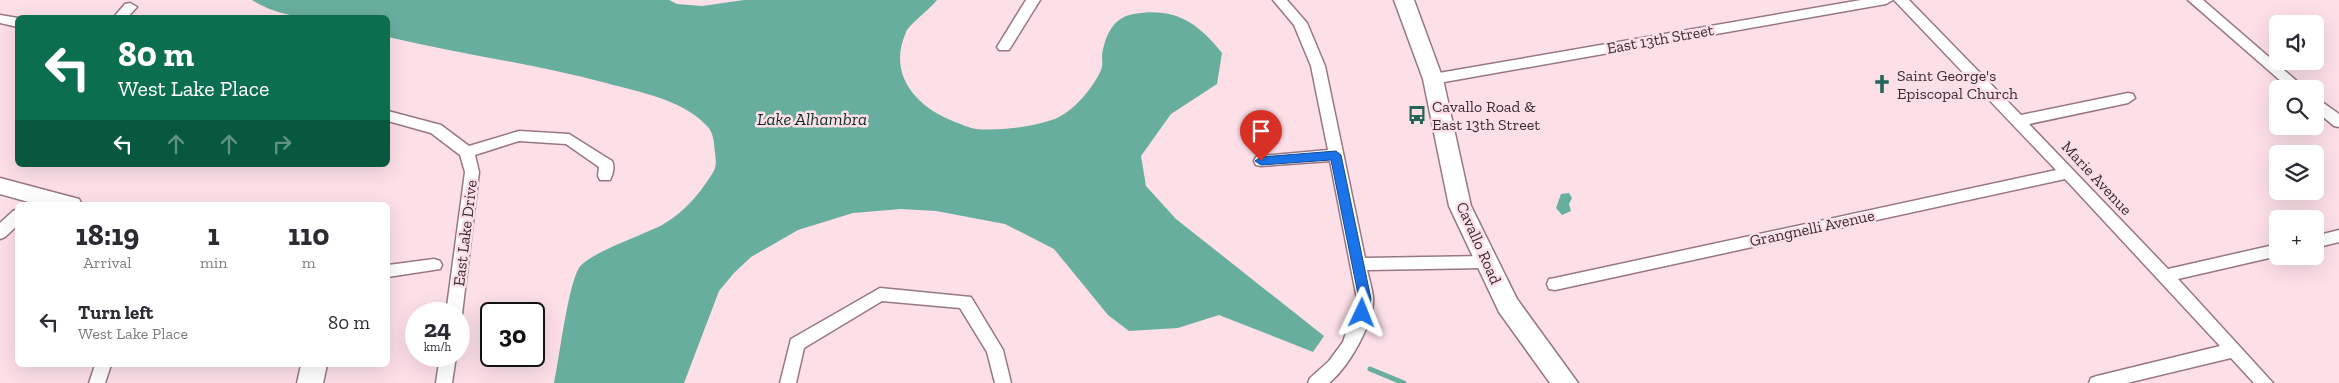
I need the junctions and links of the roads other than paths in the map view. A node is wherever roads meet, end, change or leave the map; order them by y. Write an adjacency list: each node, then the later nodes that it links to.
1 (1033, 0): 11 (street)
2 (1280, 0): 20 (street)
3 (1404, 0): 12 (street, Cavallo Road)
4 (1886, 0): 12 (street, East 13th Street)
5 (1901, 0): 17 (street, Marie Avenue)
6 (2195, 0): 13 (street)
7 (130, 7): 8 (street)
8 (122, 15)
9 (0, 19): 10 (street)
10 (15, 22)
11 (1004, 47)
12 (1433, 79): 32 (street, Cavallo Road)
13 (2289, 80)
14 (2128, 98): 17 (street)
15 (2324, 110): 18 (street)
16 (390, 117): 19 (street)
17 (2018, 121): 22 (street, Marie Avenue)
18 (2339, 122)
19 (467, 152): 23 (street); 38 (street, East Lake Drive)
20 (1336, 155): 21 (street); 33 (street)
21 (1261, 161)
22 (2068, 173): 36 (street, Marie Avenue); 37 (street, Grangnelli Avenue)
23 (605, 176)
24 (0, 186): 25 (street)
25 (33, 200): 26 (street)
26 (48, 202)
27 (15, 219): 28 (street)
28 (0, 233)
29 (2339, 236): 30 (street)
30 (2324, 240)
31 (2269, 252): 36 (street)
32 (1485, 262): 33 (street); 49 (street, Cavallo Road)
33 (1359, 264): 48 (street)
34 (434, 265): 35 (street)
35 (390, 271)
36 (2165, 276): 39 (street, Marie Avenue)
37 (1555, 284)
38 (456, 302)
39 (2233, 350): 50 (street); 51 (street, Marie Avenue)
40 (102, 367): 43 (street)
41 (314, 367): 44 (street)
42 (446, 367): 45 (street)
43 (96, 383)
44 (310, 383)
45 (444, 383)
46 (788, 383): 47 (street)
47 (1003, 383)
48 (1316, 383)
49 (1565, 383)
50 (2097, 383)
51 (2265, 383)

